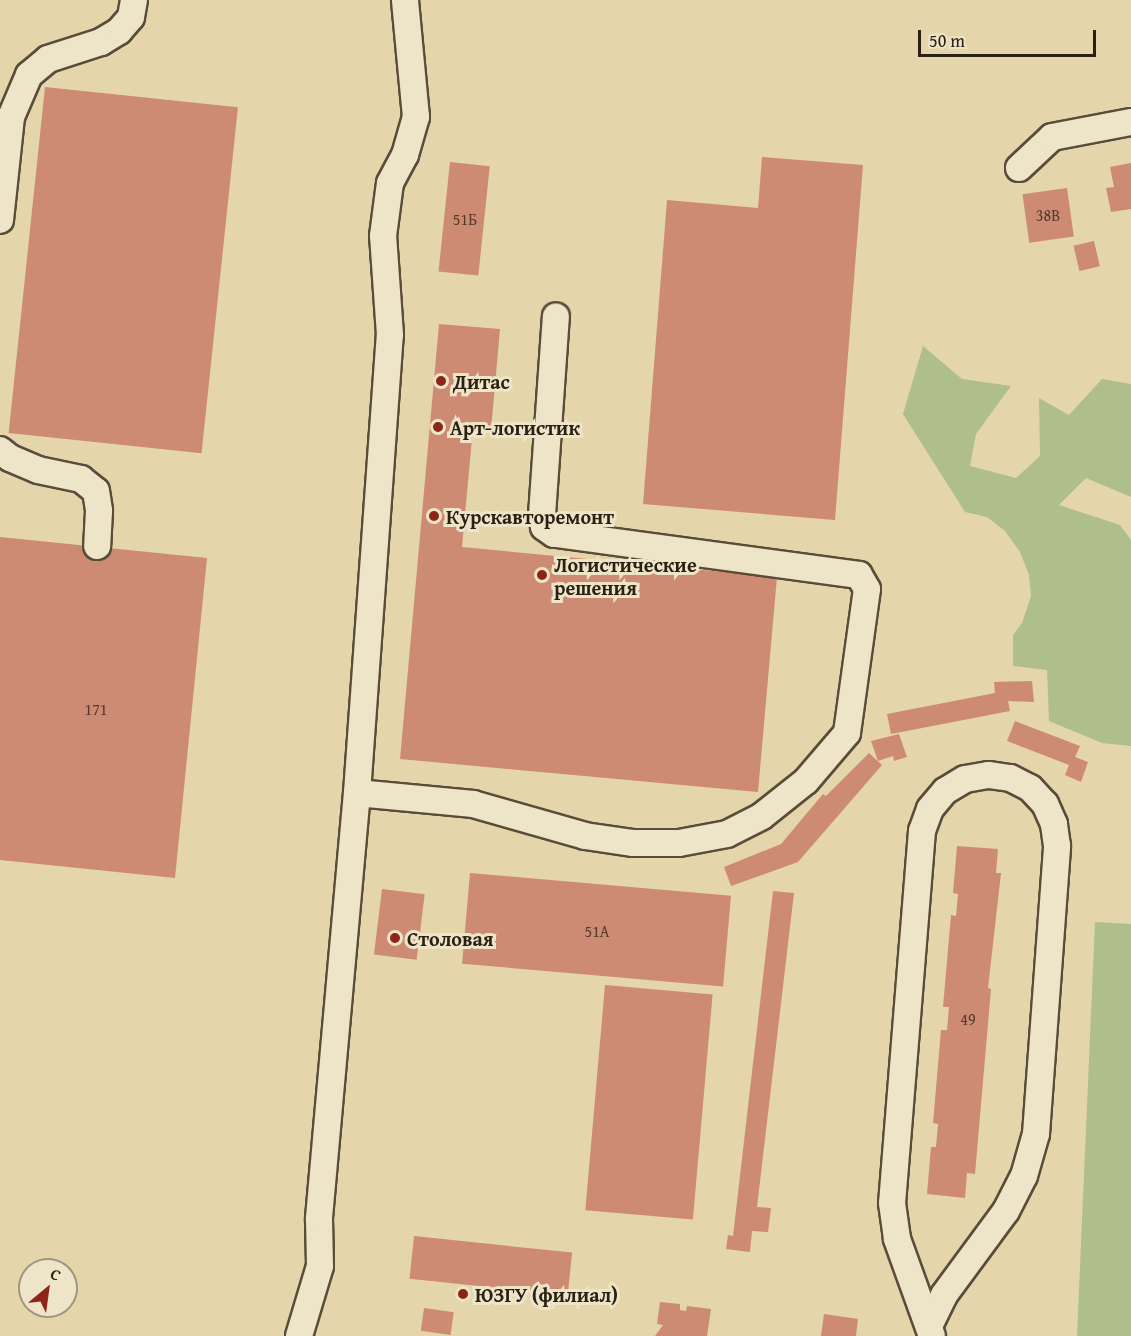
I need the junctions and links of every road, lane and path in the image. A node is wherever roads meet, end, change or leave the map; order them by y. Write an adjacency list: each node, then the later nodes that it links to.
1 (134, 0): 5 (lane)
2 (405, 0): 9 (lane)
3 (1131, 122): 4 (lane)
4 (1019, 168)
5 (0, 220)
6 (556, 316): 9 (lane)
7 (0, 450): 8 (lane)
8 (97, 546)
9 (357, 793): 11 (lane)
10 (930, 1331): 10 (lane)
11 (299, 1336)

